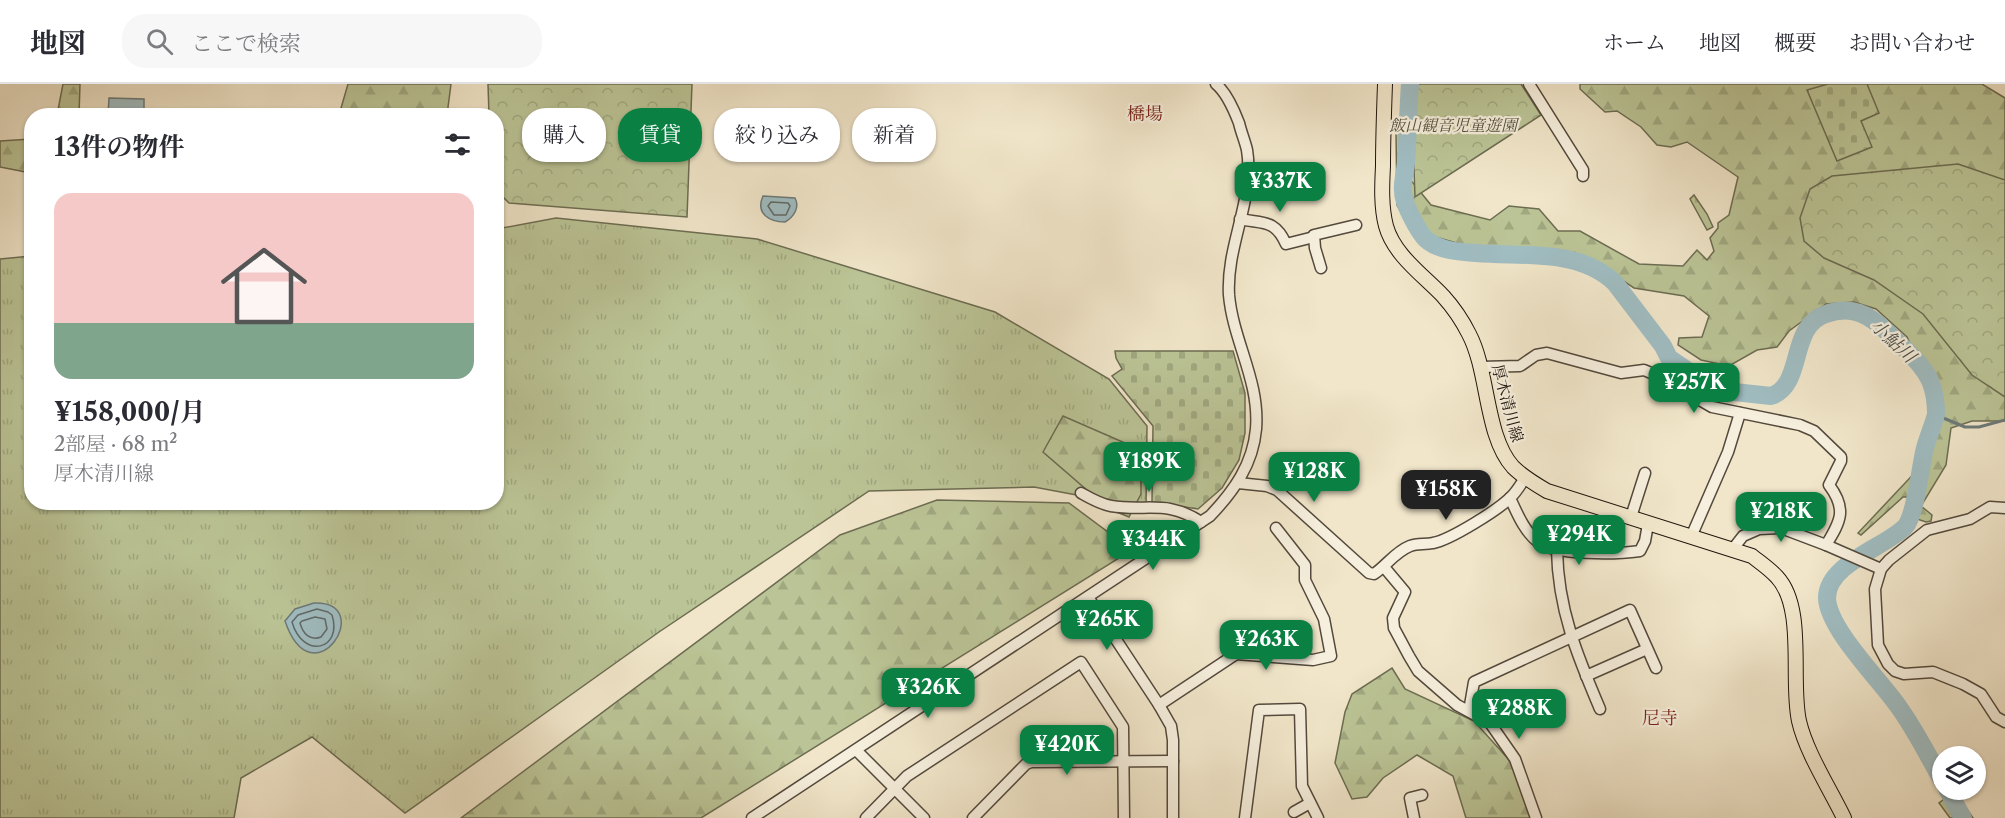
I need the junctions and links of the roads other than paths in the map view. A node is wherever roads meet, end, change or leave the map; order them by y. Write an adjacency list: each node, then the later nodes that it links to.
1 (1216, 84): 5 (street)
2 (1385, 84): 9 (main road, 厚木清川線)
3 (1529, 84): 4 (street)
4 (1583, 176)
5 (1240, 219): 7 (street); 13 (street)
6 (1356, 225): 7 (street)
7 (1314, 237): 8 (street)
8 (1321, 268)
9 (1481, 367): 10 (street); 12 (main road, 厚木清川線)
10 (1740, 413): 21 (street); 22 (street)
11 (1645, 473): 17 (street)
12 (1525, 478): 15 (street); 17 (main road, 厚木清川線)
13 (1238, 483): 18 (street); 25 (street)
14 (1081, 493): 18 (street)
15 (1510, 498): 23 (street); 25 (street)
16 (2005, 508): 26 (street)
17 (1631, 517): 19 (main road, 厚木清川線)
18 (1201, 522): 27 (street)
19 (1648, 524): 21 (main road, 厚木清川線); 23 (street)
20 (1276, 528): 32 (street)
21 (1691, 537): 24 (main road, 厚木清川線)
22 (1827, 545): 24 (street); 26 (street)
23 (1557, 550): 28 (street)
24 (1732, 550): 55 (main road, 厚木清川線)
25 (1384, 567): 34 (street)
26 (1877, 568): 35 (street)
27 (1089, 597): 32 (street); 36 (street)
28 (1571, 637): 29 (street); 31 (street); 34 (street)
29 (1647, 649): 30 (street); 31 (street)
30 (1656, 668)
31 (1586, 676): 33 (street)
32 (1160, 705): 40 (street)
33 (1600, 709)
34 (1469, 711): 54 (street)
35 (2005, 722)
36 (856, 750): 41 (street); 45 (street)
37 (1289, 759): 38 (street)
38 (1301, 759): 43 (street); 51 (street)
39 (1123, 761): 40 (street); 41 (street); 48 (street); 49 (street)
40 (1173, 761): 50 (street)
41 (894, 789): 46 (street); 47 (street)
42 (1422, 795): 53 (street)
43 (1310, 804): 44 (street); 52 (street)
44 (1294, 812)
45 (752, 818)
46 (866, 818)
47 (924, 818)
48 (973, 818)
49 (1124, 818)
50 (1173, 818)
51 (1245, 818)
52 (1318, 818)
53 (1414, 818)
54 (1536, 818)
55 (1844, 818)

